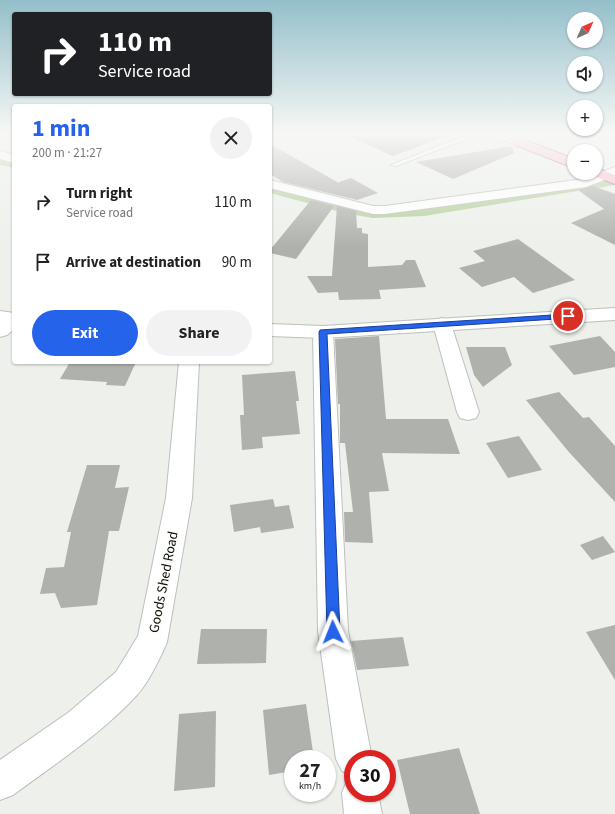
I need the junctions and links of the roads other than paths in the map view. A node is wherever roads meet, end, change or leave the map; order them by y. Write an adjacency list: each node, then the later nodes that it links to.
1 (608, 175): 2 (street)
2 (272, 185)
3 (615, 314): 7 (street)
4 (0, 316): 5 (street)
5 (12, 318)
6 (12, 320): 9 (street)
7 (442, 324): 10 (street); 12 (street)
8 (272, 330): 10 (street)
9 (0, 332)
10 (323, 332): 13 (street)
11 (189, 364): 14 (street, Goods Shed Road)
12 (468, 412)
13 (353, 750)
14 (0, 782)
15 (361, 802): 16 (street)
16 (363, 814)

